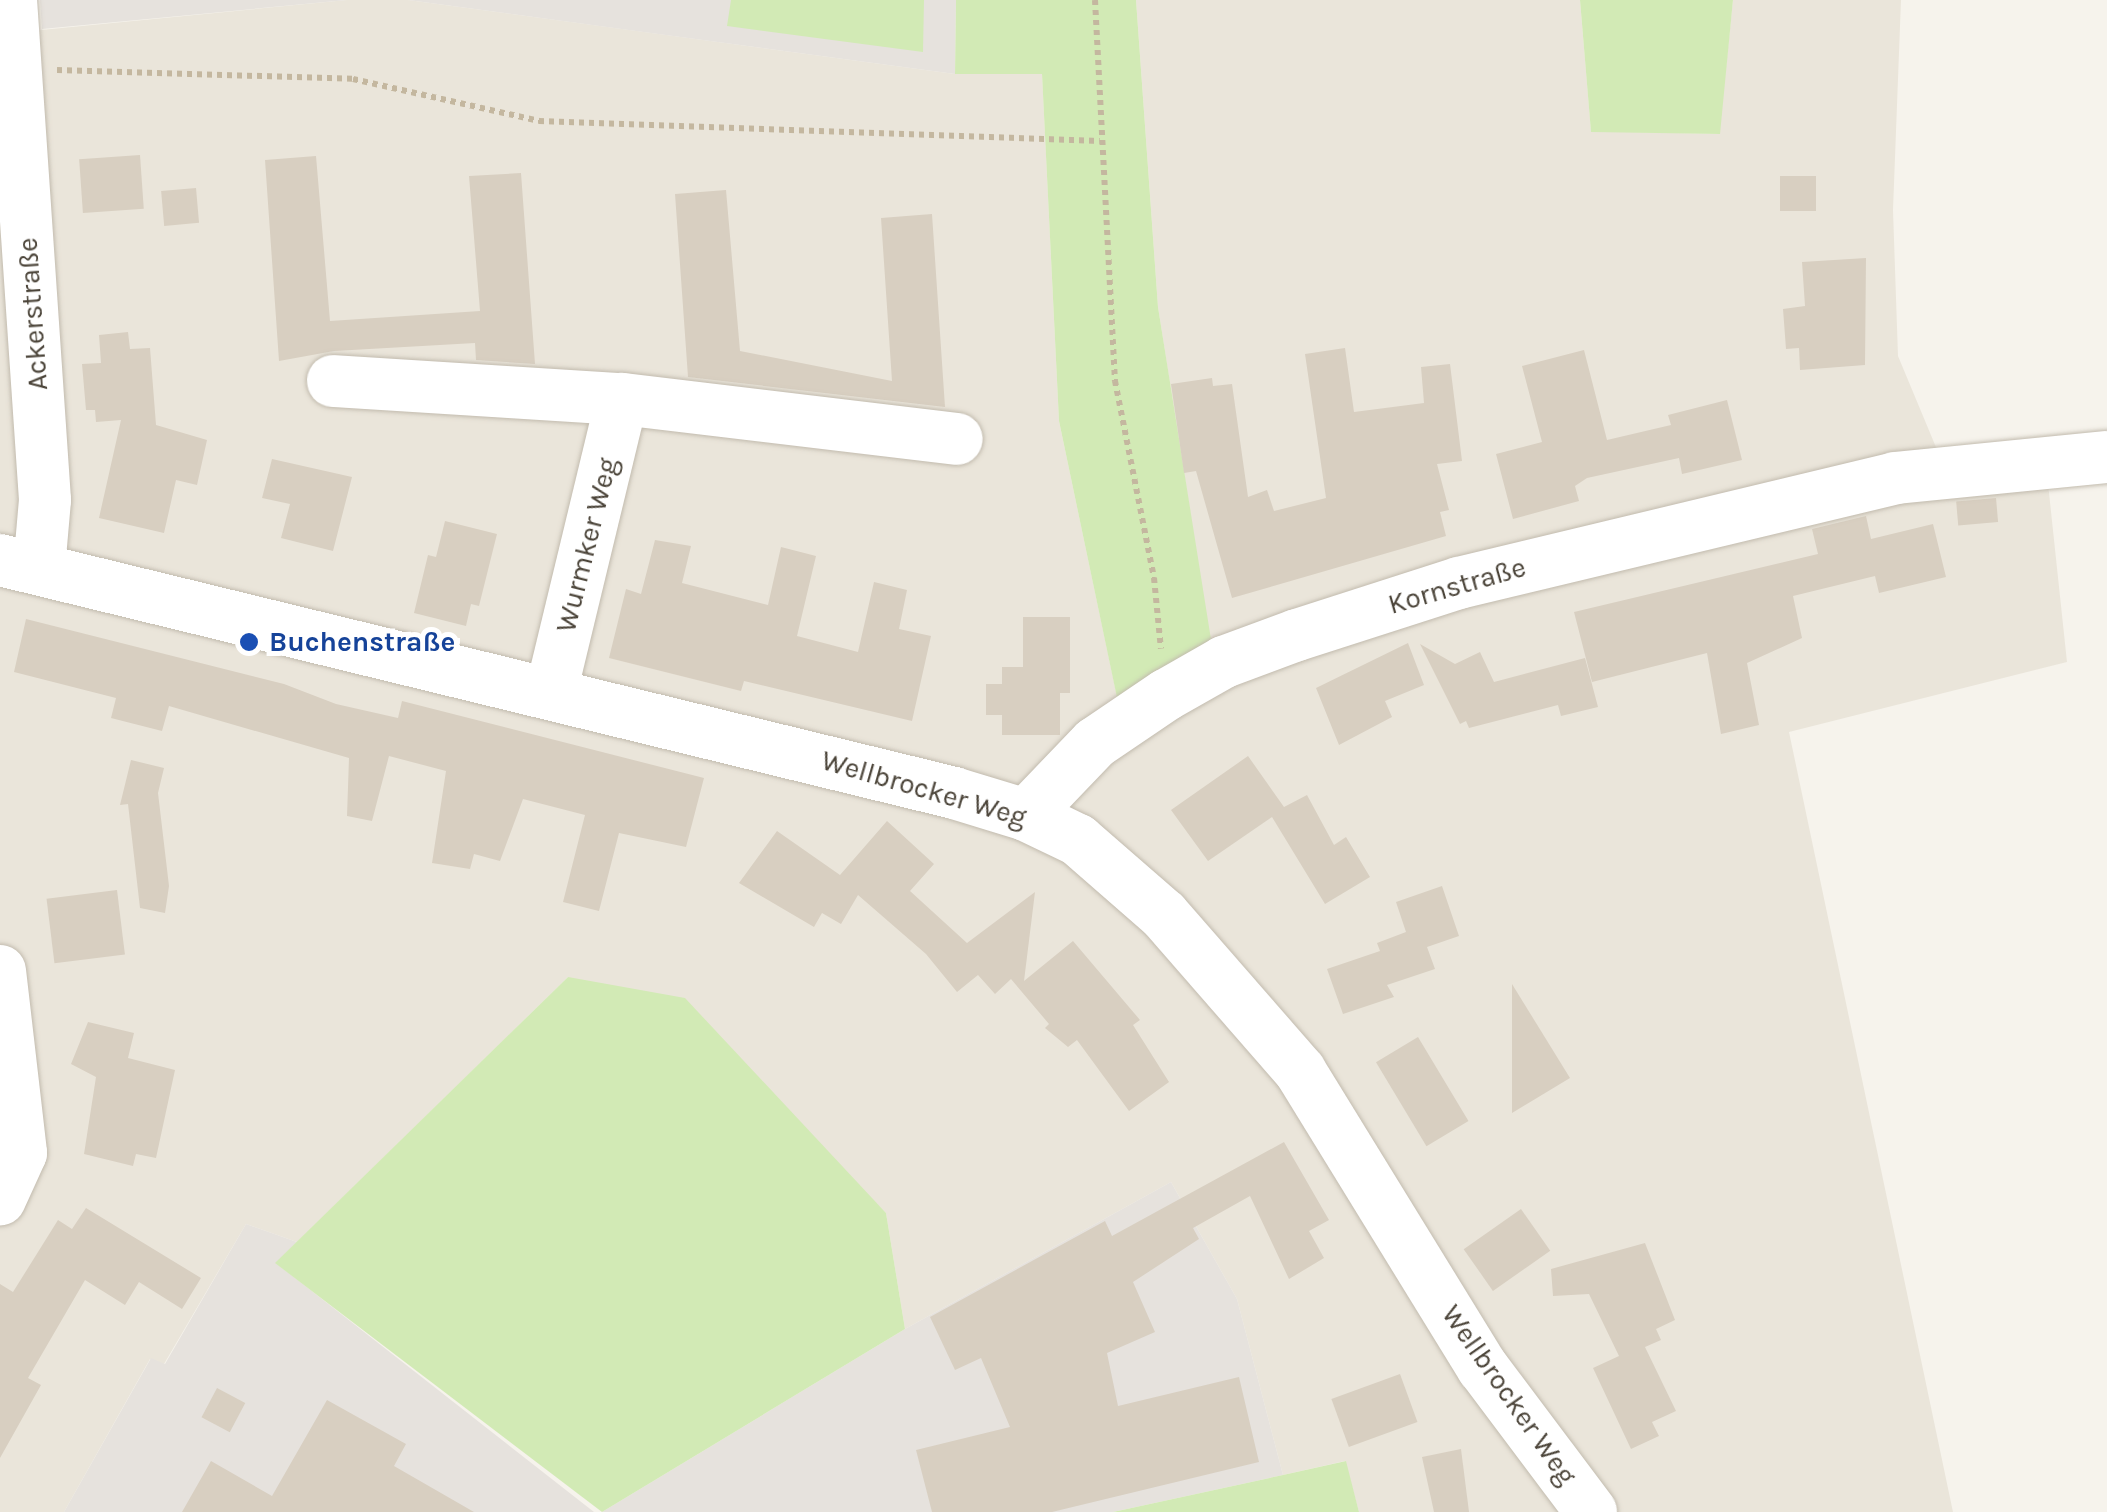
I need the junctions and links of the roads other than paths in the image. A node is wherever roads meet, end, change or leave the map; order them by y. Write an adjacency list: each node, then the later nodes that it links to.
1 (11, 0): 2 (street, Ackerstraße)
2 (8, 71): 7 (street, Ackerstraße)
3 (333, 381): 4 (street)
4 (622, 398): 5 (street); 8 (street, Wurmker Weg)
5 (956, 439)
6 (2107, 457): 9 (street, Kornstraße)
7 (19, 564): 8 (street, Wellbrocker Weg)
8 (551, 692): 9 (street, Wellbrocker Weg)
9 (1026, 815): 12 (street, Wellbrocker Weg)
10 (0, 971): 11 (street)
11 (0, 1199)
12 (1591, 1512)

